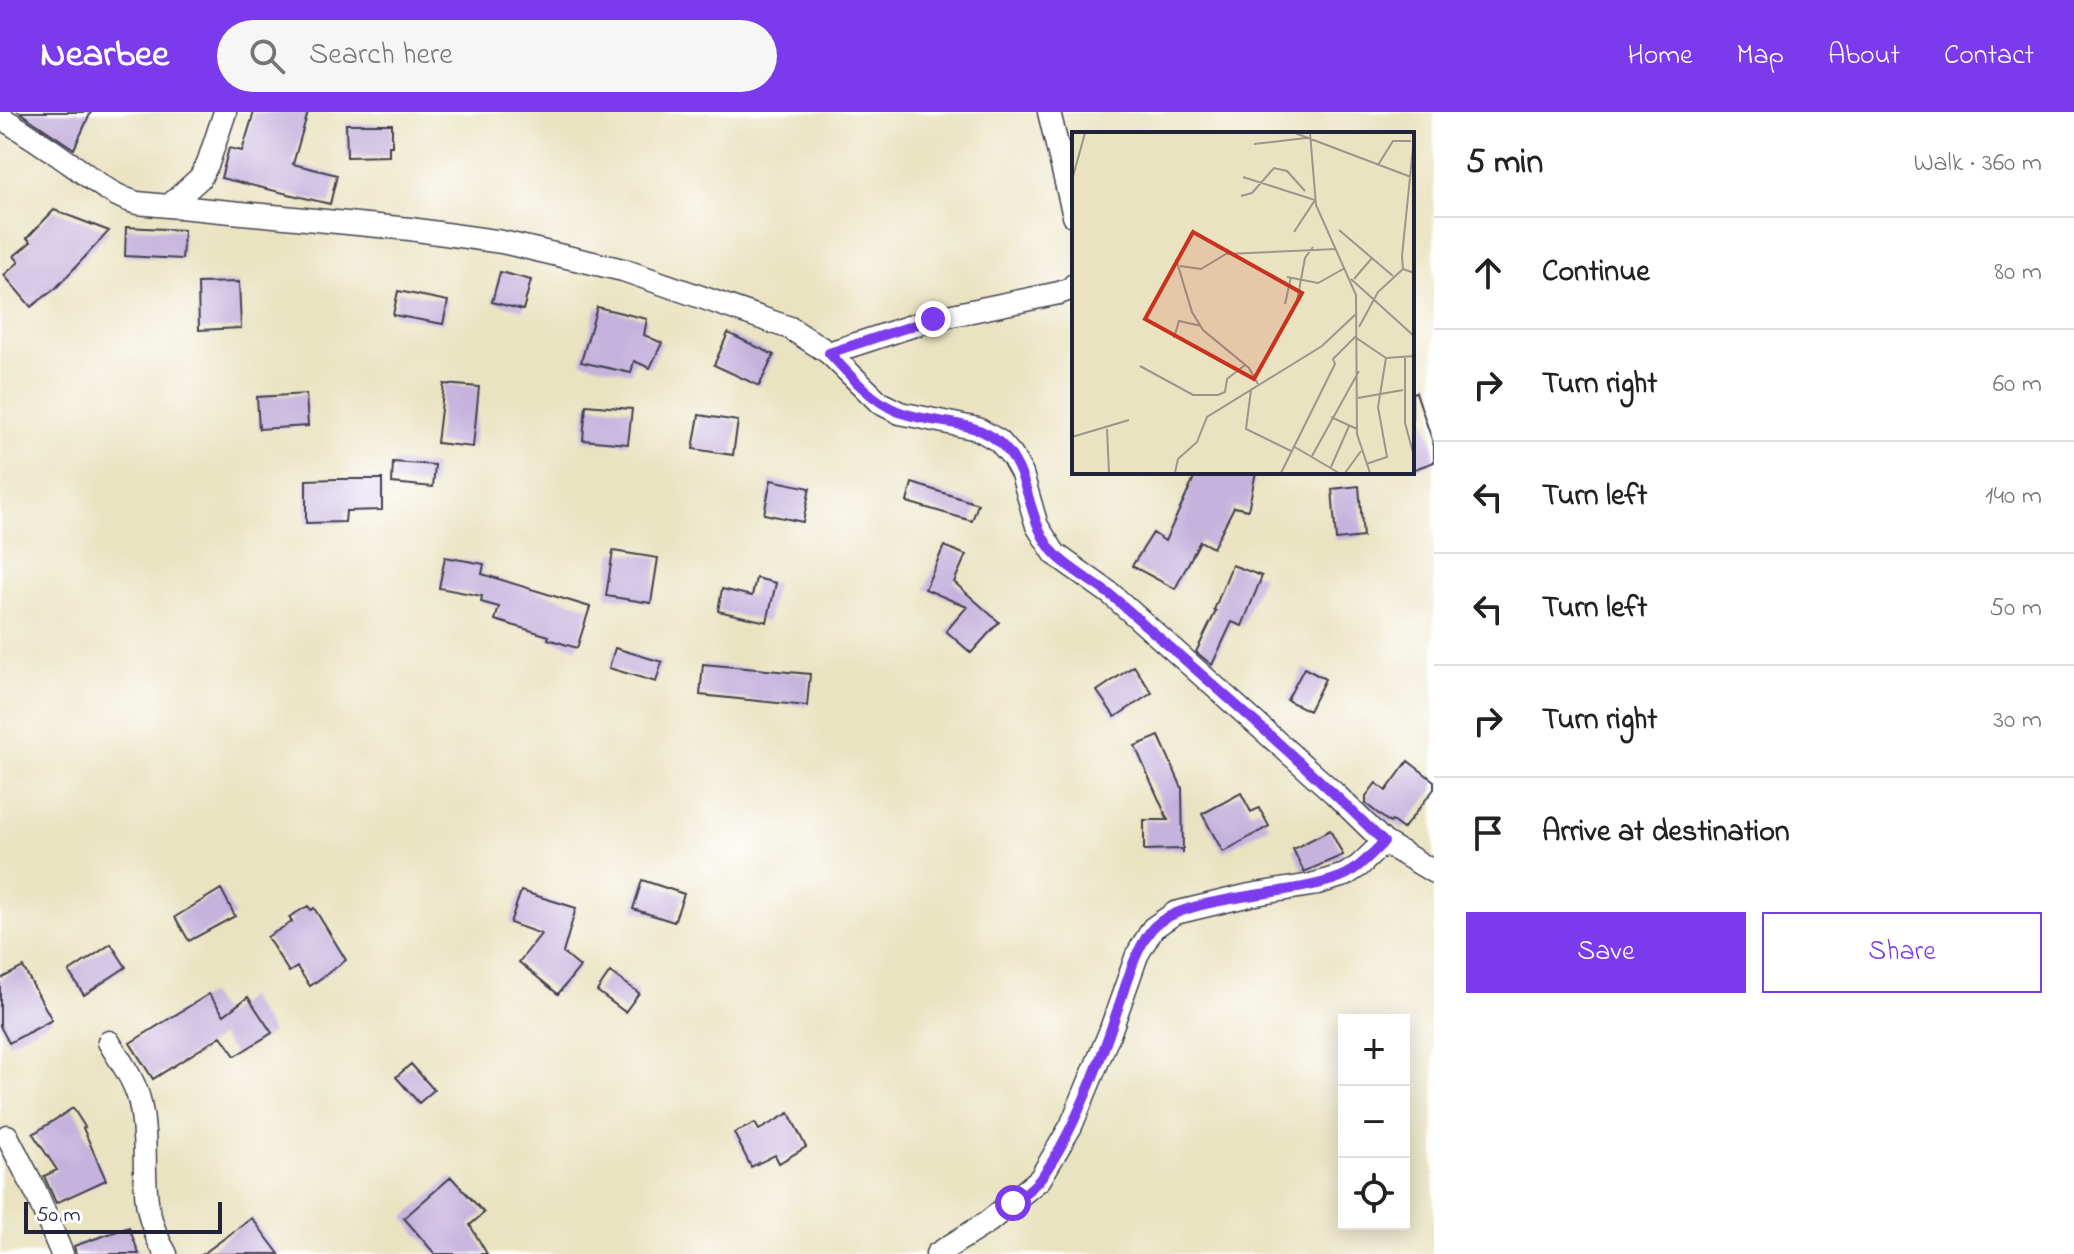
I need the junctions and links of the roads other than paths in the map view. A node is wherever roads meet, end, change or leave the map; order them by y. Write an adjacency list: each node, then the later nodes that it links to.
1 (225, 112): 4 (street)
2 (1049, 112): 5 (street)
3 (0, 117): 4 (street)
4 (170, 205): 7 (street)
5 (1072, 208)
6 (1072, 287): 7 (street)
7 (829, 353): 8 (street)
8 (1384, 842): 9 (street); 14 (street)
9 (1434, 872)
10 (109, 1042): 13 (street)
11 (7, 1136): 12 (street)
12 (62, 1254)
13 (166, 1254)
14 (937, 1254)

